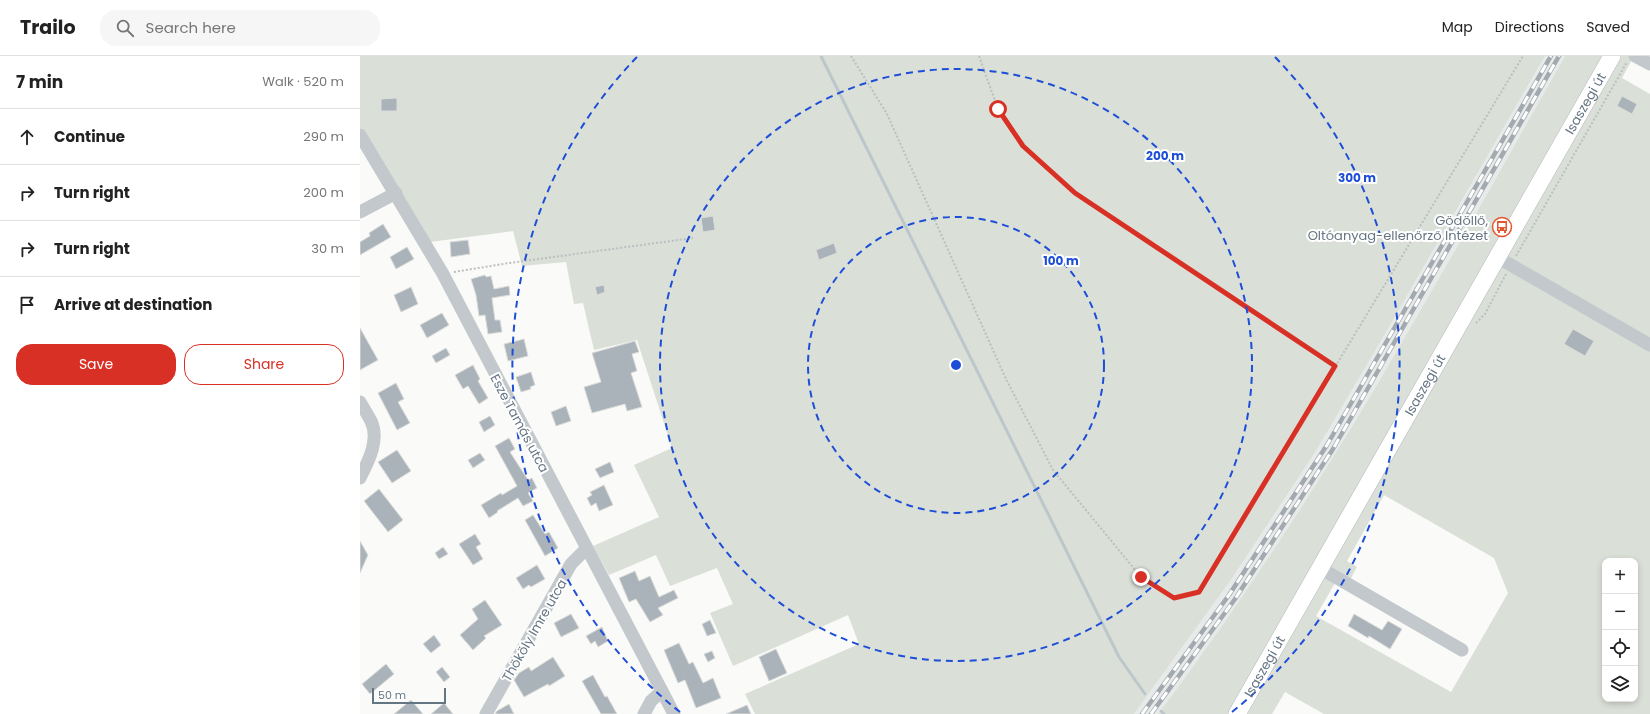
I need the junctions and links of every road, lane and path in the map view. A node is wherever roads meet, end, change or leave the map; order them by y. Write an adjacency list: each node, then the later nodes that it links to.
1 (851, 56): 14 (path)
2 (979, 56): 14 (path)
3 (1523, 56): 14 (path)
4 (1612, 56): 11 (main road, Isaszegi út)
5 (1635, 56): 6 (street)
6 (1650, 64)
7 (360, 135): 8 (street, Esze Tamás utca)
8 (396, 193): 9 (street); 12 (street, Esze Tamás utca)
9 (360, 212)
10 (693, 238): 12 (path)
11 (1497, 257): 13 (street); 18 (main road, Isaszegi út)
12 (443, 274): 17 (street, Esze Tamás utca)
13 (1650, 345)
14 (1335, 366)
15 (360, 402): 16 (street)
16 (360, 478)
17 (586, 549): 20 (street, Esze Tamás utca); 22 (street, Thököly Imre utca)
18 (1320, 568): 19 (street); 21 (main road, Isaszegi út)
19 (1462, 650)
20 (662, 691): 23 (street); 24 (street, Esze Tamás utca)
21 (1239, 713)
22 (486, 714)
23 (644, 714)
24 (674, 714)

